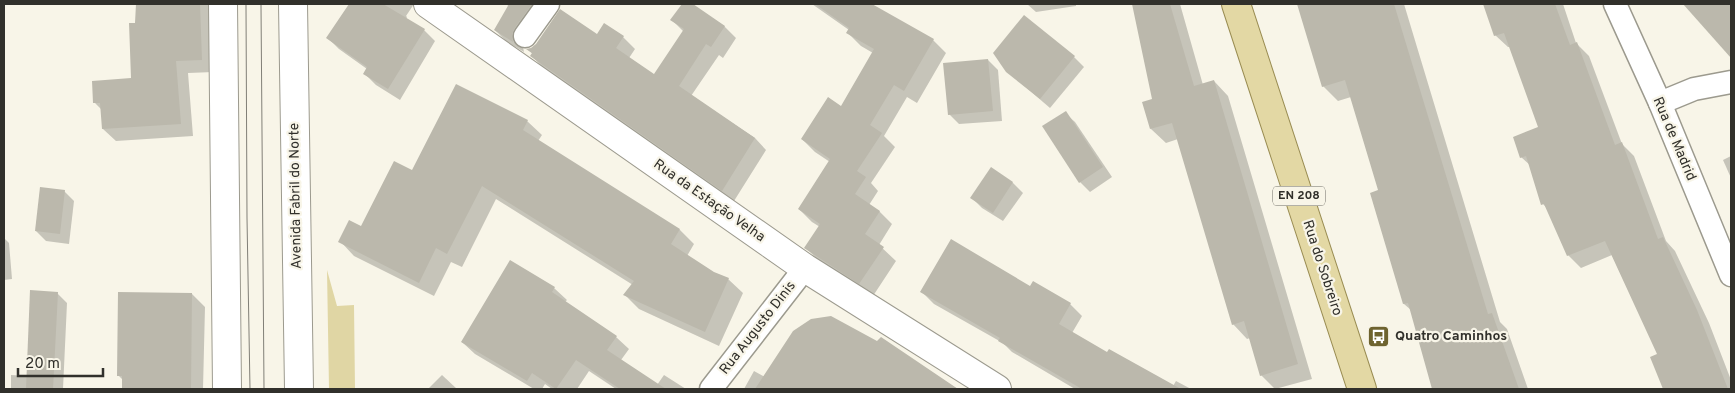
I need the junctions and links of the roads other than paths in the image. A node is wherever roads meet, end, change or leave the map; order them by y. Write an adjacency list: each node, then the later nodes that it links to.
1 (223, 4): 12 (street)
2 (293, 4): 13 (street, Avenida Fabril do Norte)
3 (428, 4): 10 (street, Rua da Estação Velha)
4 (548, 4): 7 (street)
5 (1236, 4): 16 (main road, Rua do Sobreiro / EN 208)
6 (1615, 4): 9 (street, Rua de Madrid)
7 (525, 36)
8 (1731, 82): 9 (street)
9 (1660, 103): 11 (street, Rua de Madrid)
10 (804, 268): 14 (street, Rua Augusto Dinis); 15 (street, Rua da Estação Velha)
11 (1731, 276)
12 (227, 389)
13 (299, 389)
14 (711, 389)
15 (996, 389)
16 (1362, 389)

